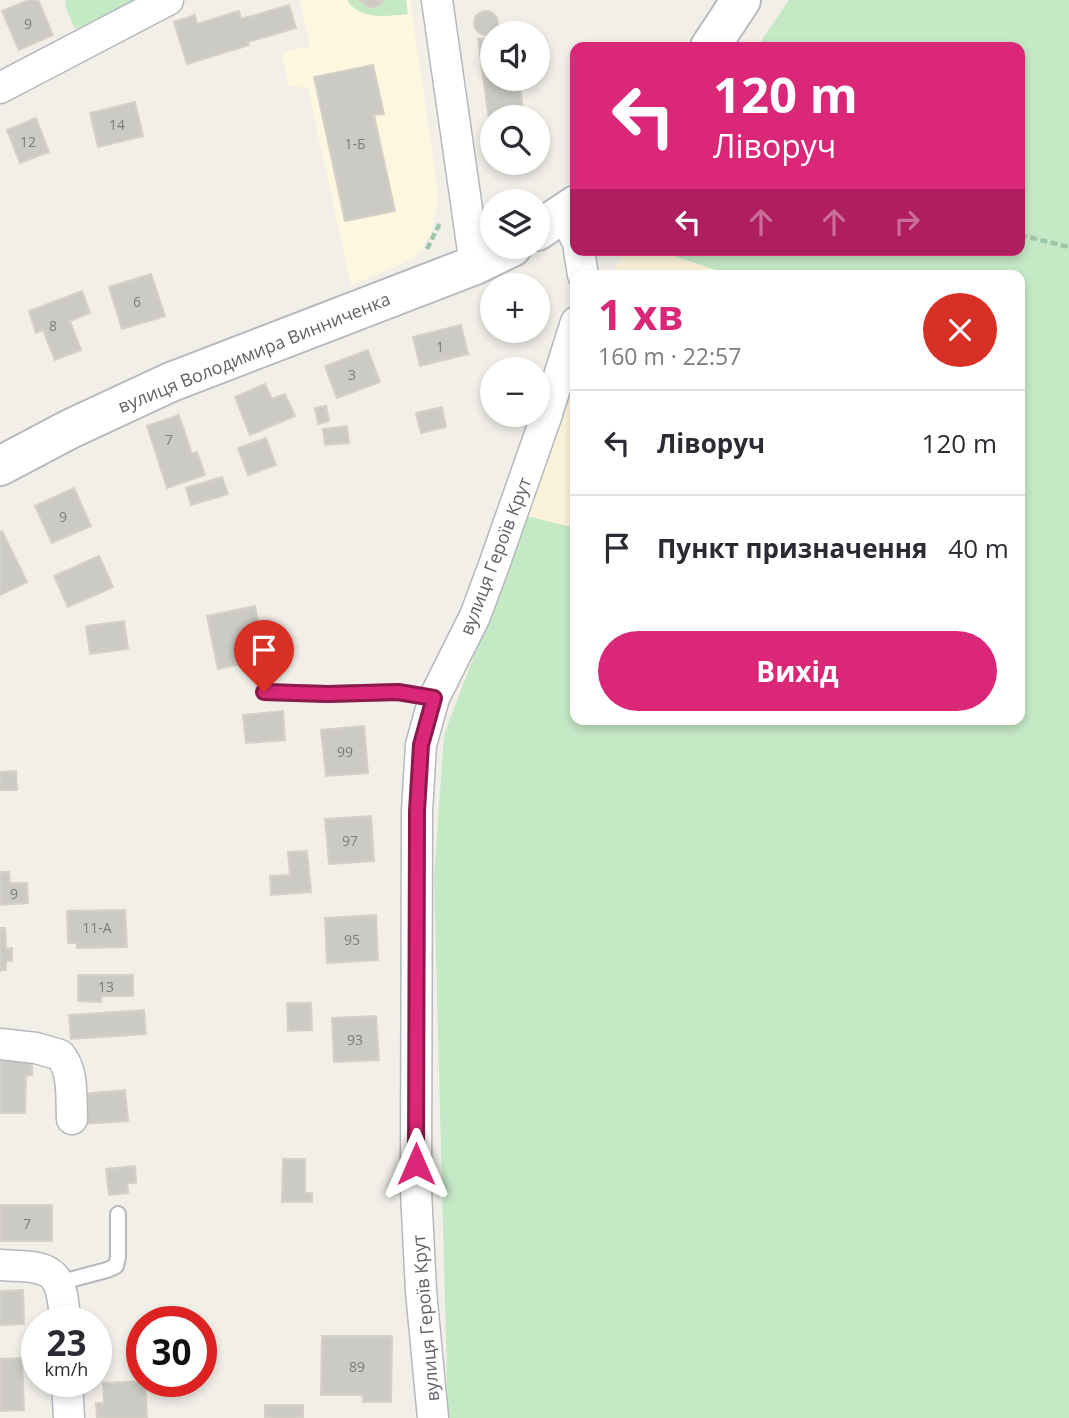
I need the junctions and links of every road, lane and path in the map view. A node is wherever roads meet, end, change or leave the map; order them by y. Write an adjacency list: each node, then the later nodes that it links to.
1 (168, 0): 5 (street)
2 (437, 0): 11 (street)
3 (741, 0): 4 (main road)
4 (713, 42)
5 (0, 88)
6 (442, 214): 9 (path)
7 (1025, 236): 8 (path)
8 (1069, 247)
9 (424, 255)
10 (487, 259): 11 (main road, вулиця Володимира Винниченка)
11 (475, 265): 13 (main road, вулиця Володимира Винниченка)
12 (570, 341): 15 (street, вулиця Героїв Крут)
13 (0, 466)
14 (264, 692): 15 (lane)
15 (434, 698): 24 (street, вулиця Героїв Крут)
16 (0, 1044): 17 (street)
17 (72, 1119)
18 (118, 1214): 20 (lane)
19 (0, 1265): 20 (street)
20 (58, 1283): 21 (street)
21 (63, 1306)
22 (68, 1397): 23 (street)
23 (69, 1418)
24 (433, 1418)

